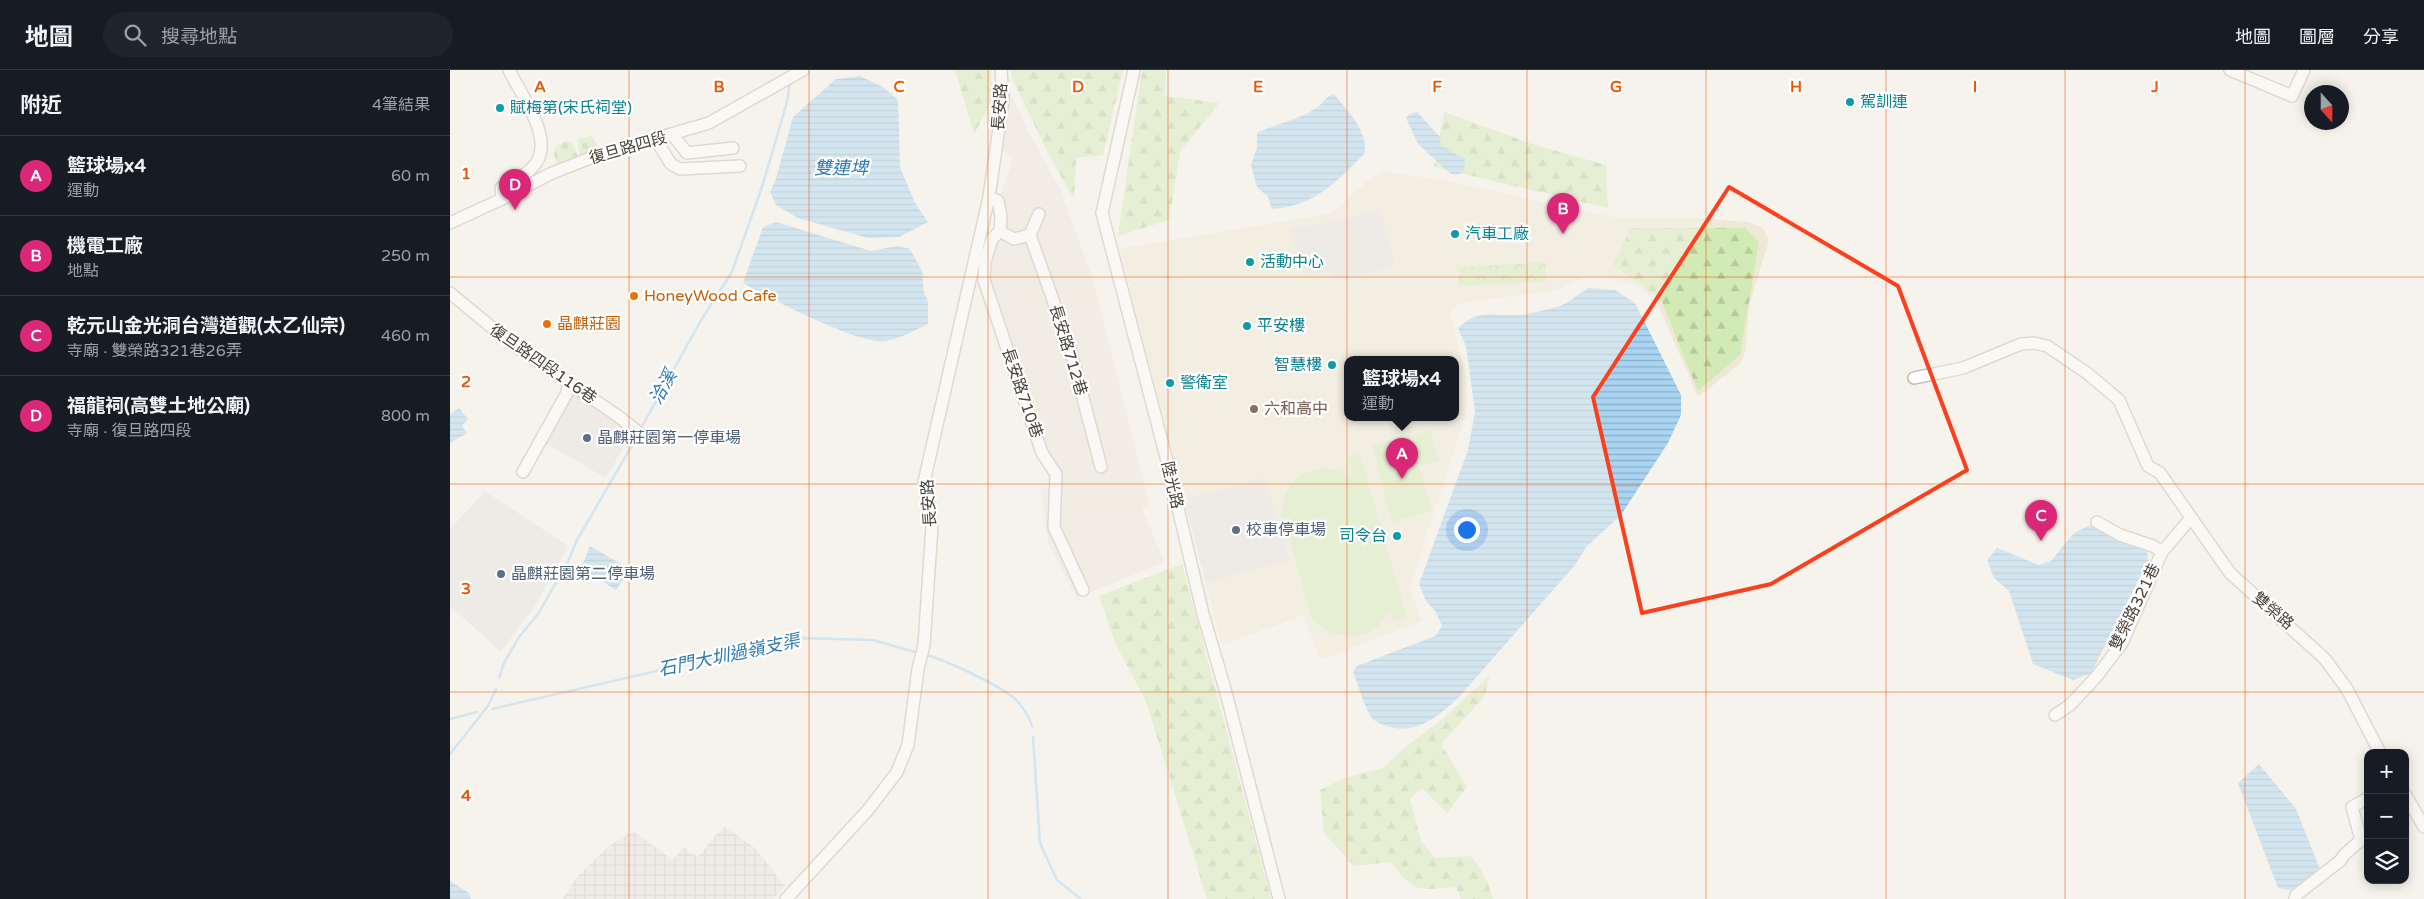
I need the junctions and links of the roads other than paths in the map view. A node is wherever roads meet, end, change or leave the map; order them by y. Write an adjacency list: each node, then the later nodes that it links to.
1 (510, 70): 12 (street)
2 (1001, 70): 11 (street, 長安路)
3 (1134, 70): 33 (street, 陸光路)
4 (2230, 70): 5 (street)
5 (2304, 70)
6 (797, 73): 7 (street, 復旦路四段)
7 (672, 134): 8 (street, 復旦路四段); 9 (street)
8 (656, 140): 10 (street); 12 (street, 復旦路四段)
9 (734, 148)
10 (740, 166)
11 (989, 197): 15 (street); 32 (street, 長安路)
12 (502, 199): 14 (street, 復旦路四段)
13 (1039, 214): 16 (street)
14 (450, 222)
15 (1000, 231): 16 (street); 26 (street, 長安路710巷)
16 (1030, 235): 21 (street, 長安路712巷)
17 (450, 293): 19 (street, 復旦路四段116巷)
18 (1914, 378): 23 (street, 雙榮路)
19 (568, 384): 20 (street, 復旦路四段116巷); 22 (street)
20 (638, 432)
21 (1101, 467)
22 (523, 472)
23 (2191, 518): 25 (street, 雙榮路321巷); 28 (street, 雙榮路)
24 (2097, 522): 25 (street)
25 (2162, 552): 27 (street, 雙榮路321巷)
26 (1083, 590)
27 (2055, 715)
28 (2378, 749)
29 (2364, 800): 34 (street)
30 (2409, 801): 31 (street)
31 (2424, 827)
32 (786, 899)
33 (1279, 899)
34 (2295, 899)

